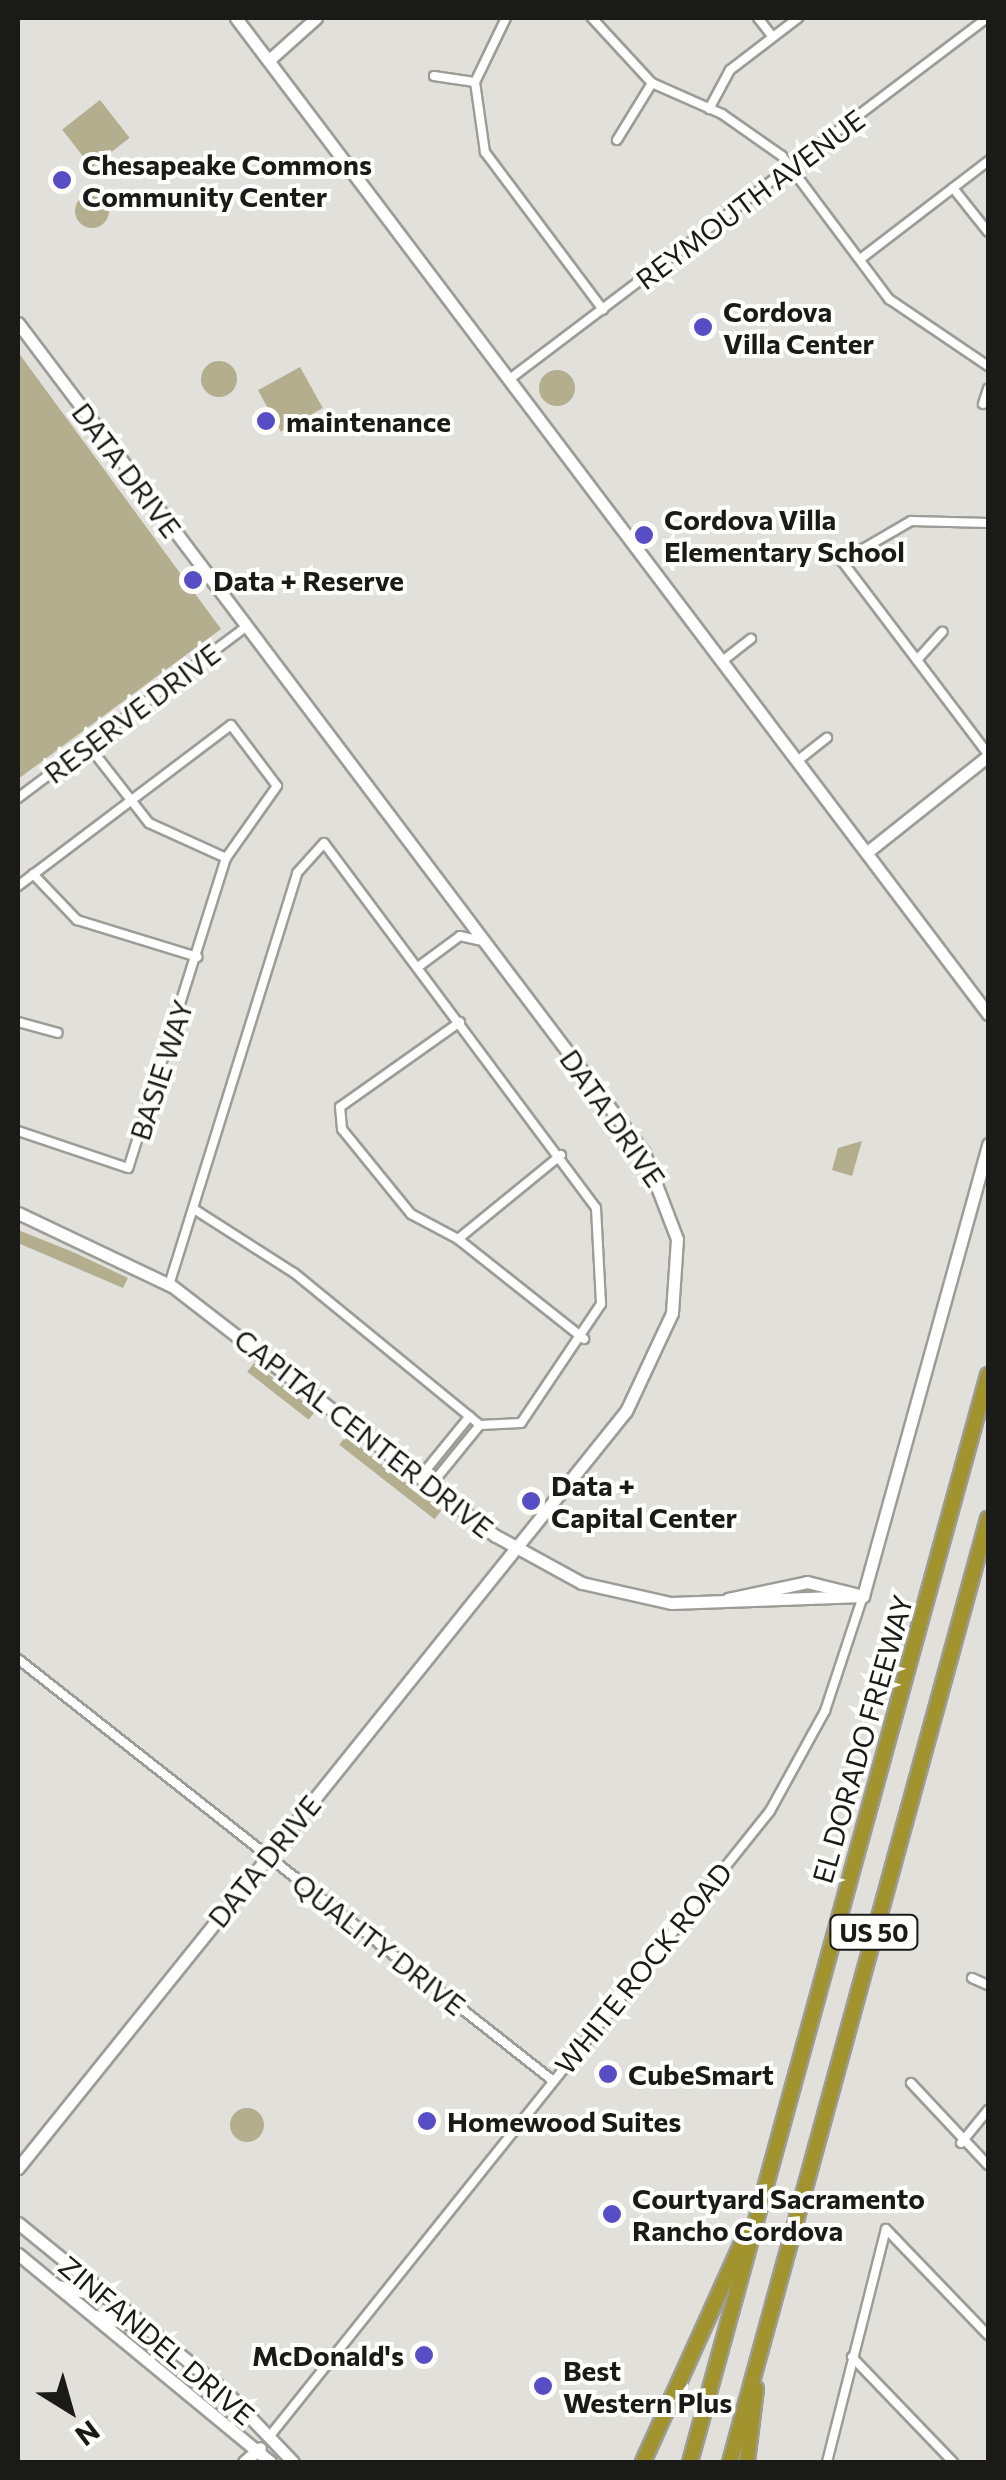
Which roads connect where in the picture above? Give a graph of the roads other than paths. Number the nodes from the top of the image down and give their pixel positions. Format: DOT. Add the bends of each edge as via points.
graph roads {
  1 [pos="236,18"];
  2 [pos="316,18"];
  3 [pos="506,18"];
  4 [pos="592,18"];
  5 [pos="758,18"];
  6 [pos="798,18"];
  7 [pos="987,18"];
  8 [pos="773,37"];
  9 [pos="270,60"];
  10 [pos="434,76"];
  11 [pos="475,82"];
  12 [pos="652,82"];
  13 [pos="709,109"];
  14 [pos="617,140"];
  15 [pos="988,161"];
  16 [pos="792,169"];
  17 [pos="953,188"];
  18 [pos="988,232"];
  19 [pos="863,258"];
  20 [pos="602,310"];
  21 [pos="18,323"];
  22 [pos="988,366"];
  23 [pos="512,378"];
  24 [pos="988,389"];
  25 [pos="984,404"];
  26 [pos="988,523"];
  27 [pos="246,628"];
  28 [pos="942,632"];
  29 [pos="751,639"];
  30 [pos="725,659"];
  31 [pos="917,660"];
  32 [pos="826,738"];
  33 [pos="88,745"];
  34 [pos="988,755"];
  35 [pos="801,758"];
  36 [pos="18,798"];
  37 [pos="128,799"];
  38 [pos="871,849"];
  39 [pos="226,858"];
  40 [pos="32,874"];
  41 [pos="18,886"];
  42 [pos="482,940"];
  43 [pos="197,956"];
  44 [pos="418,967"];
  45 [pos="988,1014"];
  46 [pos="18,1022"];
  47 [pos="460,1022"];
  48 [pos="58,1033"];
  49 [pos="18,1131"];
  50 [pos="988,1144"];
  51 [pos="561,1155"];
  52 [pos="194,1209"];
  53 [pos="18,1212"];
  54 [pos="458,1239"];
  55 [pos="169,1285"];
  56 [pos="584,1339"];
  57 [pos="988,1375"];
  58 [pos="470,1416"];
  59 [pos="480,1425"];
  60 [pos="426,1480"];
  61 [pos="988,1520"];
  62 [pos="510,1545"];
  63 [pos="862,1596"];
  64 [pos="18,1660"];
  65 [pos="268,1855"];
  66 [pos="972,1978"];
  67 [pos="988,1985"];
  68 [pos="552,2080"];
  69 [pos="911,2083"];
  70 [pos="988,2110"];
  71 [pos="961,2143"];
  72 [pos="988,2165"];
  73 [pos="18,2168"];
  74 [pos="755,2218"];
  75 [pos="18,2223"];
  76 [pos="18,2254"];
  77 [pos="58,2286"];
  78 [pos="110,2298"];
  79 [pos="96,2316"];
  80 [pos="988,2335"];
  81 [pos="761,2345"];
  82 [pos="852,2357"];
  83 [pos="198,2369"];
  84 [pos="269,2438"];
  85 [pos="256,2456"];
  86 [pos="244,2462"];
  87 [pos="270,2462"];
  88 [pos="293,2462"];
  89 [pos="643,2462"];
  90 [pos="690,2462"];
  91 [pos="730,2462"];
  92 [pos="747,2462"];
  93 [pos="828,2462"];
  94 [pos="953,2462"];
  1 -- 9 [label="street"];
  2 -- 9 [label="street"];
  3 -- 11 [label="street"];
  4 -- 12 [label="street"];
  5 -- 8 [label="street"];
  6 -- 8 [label="street"];
  7 -- 16 [label="street, REYMOUTH AVENUE"];
  8 -- 13 [label="street" via="723,78"];
  9 -- 23 [label="street"];
  10 -- 11 [label="street"];
  11 -- 20 [label="street" via="485,152"];
  12 -- 13 [label="street"];
  12 -- 14 [label="street"];
  13 -- 16 [label="street"];
  15 -- 17 [label="street"];
  16 -- 19 [label="street"];
  16 -- 20 [label="street, REYMOUTH AVENUE"];
  17 -- 18 [label="street"];
  17 -- 19 [label="street"];
  19 -- 22 [label="street" via="914,324"];
  20 -- 23 [label="street, REYMOUTH AVENUE"];
  21 -- 27 [label="street, DATA DRIVE"];
  23 -- 30 [label="street"];
  24 -- 25 [label="street"];
  26 -- 31 [label="street" via="912,521 842,560"];
  27 -- 33 [label="street, RESERVE DRIVE"];
  27 -- 42 [label="street, DATA DRIVE"];
  28 -- 31 [label="street"];
  29 -- 30 [label="street"];
  30 -- 35 [label="street"];
  31 -- 34 [label="street"];
  32 -- 35 [label="street"];
  33 -- 36 [label="street, RESERVE DRIVE"];
  33 -- 37 [label="street"];
  34 -- 38 [label="street"];
  35 -- 38 [label="street"];
  37 -- 39 [label="street" via="166,838"];
  37 -- 39 [label="street, BASIE WAY" via="231,725 277,786"];
  37 -- 40 [label="street"];
  38 -- 45 [label="street"];
  39 -- 43 [label="street, BASIE WAY"];
  40 -- 41 [label="street"];
  40 -- 43 [label="street" via="77,920"];
  42 -- 44 [label="street" via="460,936"];
  42 -- 62 [label="street, DATA DRIVE" via="644,1153 677,1239 672,1313 655,1362 626,1411"];
  43 -- 49 [label="street, BASIE WAY" via="128,1168"];
  44 -- 47 [label="street"];
  44 -- 52 [label="street" via="324,844 297,873"];
  46 -- 48 [label="street"];
  47 -- 51 [label="street"];
  47 -- 54 [label="street" via="340,1108 342,1129 410,1214"];
  50 -- 63 [label="street"];
  51 -- 54 [label="street"];
  51 -- 56 [label="street" via="596,1208 605,1255 601,1304"];
  52 -- 55 [label="street"];
  52 -- 58 [label="street" via="294,1273"];
  53 -- 55 [label="street, CAPITAL CENTER DRIVE"];
  54 -- 56 [label="street"];
  55 -- 60 [label="street, CAPITAL CENTER DRIVE"];
  56 -- 59 [label="street" via="522,1423"];
  57 -- 74 [label="highway, EL DORADO FREEWAY / US 50"];
  58 -- 59 [label="street"];
  58 -- 60 [label="street"];
  59 -- 60 [label="street"];
  60 -- 62 [label="street, CAPITAL CENTER DRIVE"];
  61 -- 81 [label="highway, US 50"];
  62 -- 63 [label="street, CAPITAL CENTER DRIVE" via="604,1590 672,1603"];
  62 -- 65 [label="street, DATA DRIVE"];
  63 -- 68 [label="street, WHITE ROCK ROAD" via="825,1711 778,1799"];
  64 -- 65 [label="street, QUALITY DRIVE"];
  65 -- 68 [label="street, QUALITY DRIVE"];
  65 -- 73 [label="street, DATA DRIVE"];
  66 -- 67 [label="street"];
  68 -- 84 [label="street, WHITE ROCK ROAD"];
  69 -- 71 [label="street"];
  70 -- 71 [label="street"];
  71 -- 72 [label="street"];
  74 -- 89 [label="highway" via="728,2257"];
  74 -- 90 [label="highway, EL DORADO FREEWAY / US 50"];
  75 -- 78 [label="street, ZINFANDEL DRIVE"];
  76 -- 77 [label="street, ZINFANDEL DRIVE"];
  77 -- 78 [label="street"];
  77 -- 79 [label="street, ZINFANDEL DRIVE"];
  78 -- 83 [label="street, ZINFANDEL DRIVE"];
  79 -- 83 [label="street" via="114,2313"];
  79 -- 85 [label="street, ZINFANDEL DRIVE"];
  80 -- 82 [label="street" via="886,2229"];
  81 -- 91 [label="highway, US 50"];
  81 -- 92 [label="highway"];
  82 -- 93 [label="street"];
  82 -- 94 [label="street"];
  83 -- 84 [label="street, ZINFANDEL DRIVE"];
  84 -- 85 [label="street, WHITE ROCK ROAD"];
  84 -- 88 [label="street, ZINFANDEL DRIVE"];
  85 -- 86 [label="street, WHITE ROCK ROAD"];
  85 -- 87 [label="street, ZINFANDEL DRIVE"];
}
